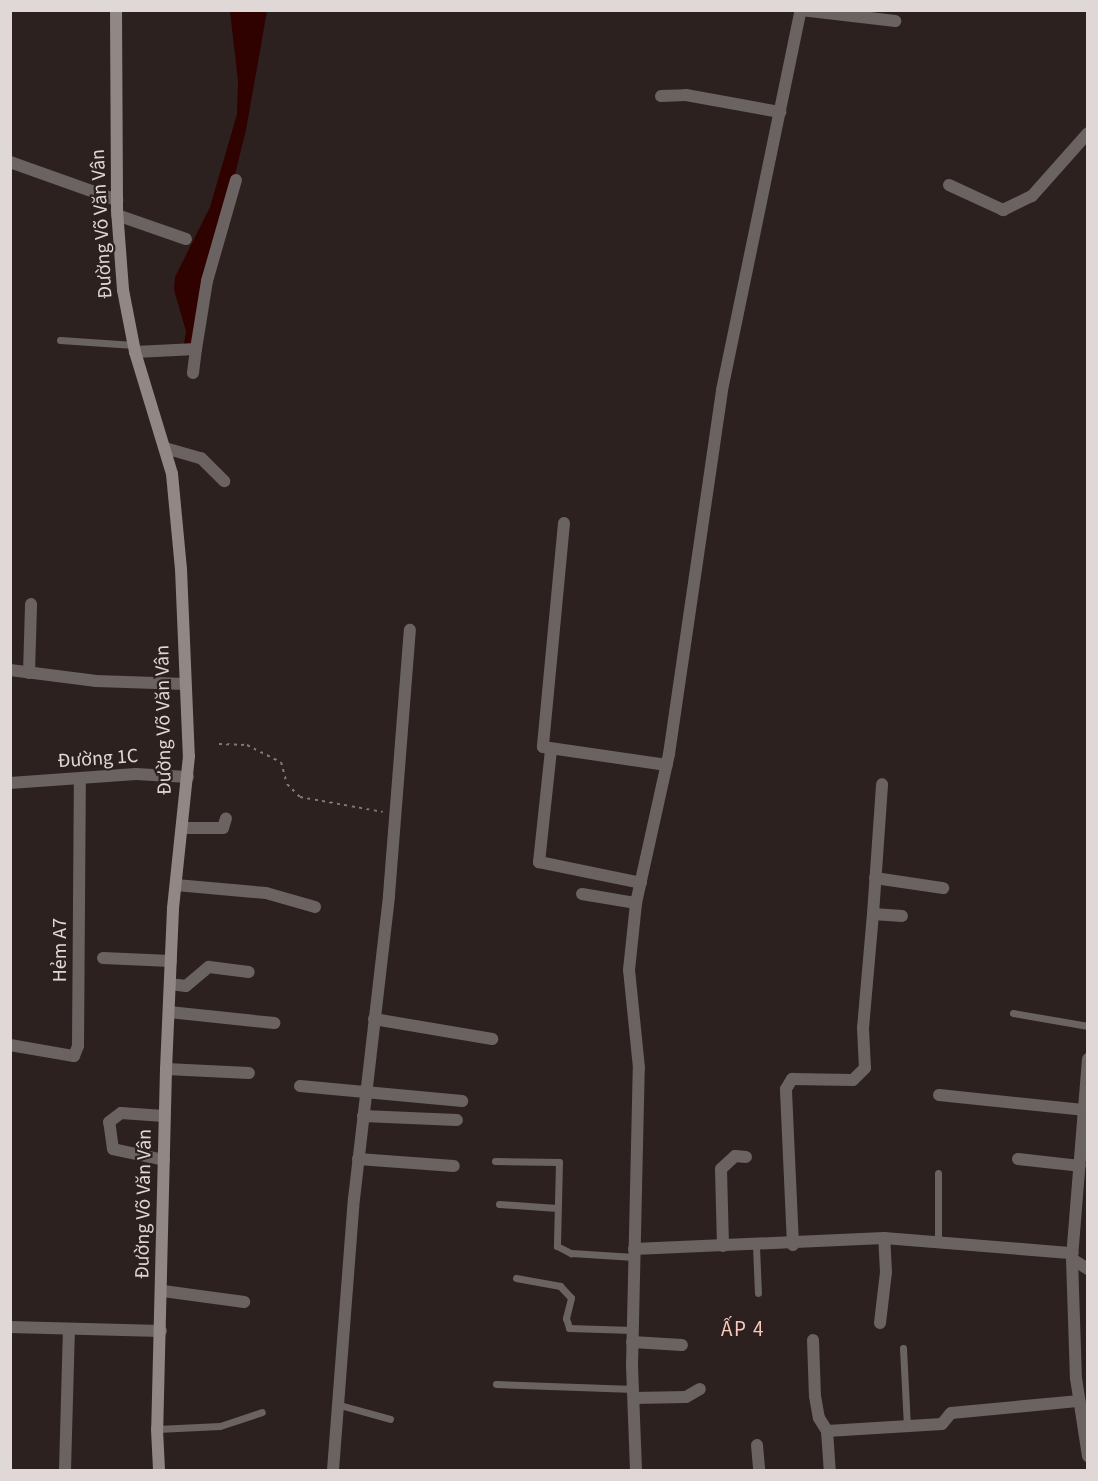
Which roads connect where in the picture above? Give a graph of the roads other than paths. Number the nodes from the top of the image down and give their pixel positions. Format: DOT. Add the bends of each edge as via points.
graph roads {
  1 [pos="116,10"];
  2 [pos="894,21"];
  3 [pos="661,96"];
  4 [pos="780,112"];
  5 [pos="1088,133"];
  6 [pos="10,162"];
  7 [pos="236,180"];
  8 [pos="948,185"];
  9 [pos="117,200"];
  10 [pos="117,215"];
  11 [pos="186,239"];
  12 [pos="60,340"];
  13 [pos="196,348"];
  14 [pos="135,349"];
  15 [pos="194,373"];
  16 [pos="165,448"];
  17 [pos="224,481"];
  18 [pos="564,523"];
  19 [pos="31,604"];
  20 [pos="410,630"];
  21 [pos="10,670"];
  22 [pos="29,673"];
  23 [pos="184,684"];
  24 [pos="550,750"];
  25 [pos="667,765"];
  26 [pos="188,777"];
  27 [pos="80,779"];
  28 [pos="10,783"];
  29 [pos="882,784"];
  30 [pos="226,818"];
  31 [pos="183,828"];
  32 [pos="875,878"];
  33 [pos="641,883"];
  34 [pos="176,885"];
  35 [pos="943,888"];
  36 [pos="582,894"];
  37 [pos="636,903"];
  38 [pos="315,907"];
  39 [pos="873,914"];
  40 [pos="902,916"];
  41 [pos="103,958"];
  42 [pos="171,961"];
  43 [pos="249,972"];
  44 [pos="170,984"];
  45 [pos="169,1012"];
  46 [pos="1012,1013"];
  47 [pos="374,1019"];
  48 [pos="274,1023"];
  49 [pos="1088,1026"];
  50 [pos="492,1039"];
  51 [pos="10,1045"];
  52 [pos="1088,1059"];
  53 [pos="166,1069"];
  54 [pos="249,1072"];
  55 [pos="300,1086"];
  56 [pos="366,1092"];
  57 [pos="939,1095"];
  58 [pos="462,1101"];
  59 [pos="1083,1110"];
  60 [pos="164,1116"];
  61 [pos="363,1116"];
  62 [pos="457,1120"];
  63 [pos="746,1157"];
  64 [pos="358,1159"];
  65 [pos="1018,1159"];
  66 [pos="164,1160"];
  67 [pos="495,1161"];
  68 [pos="454,1166"];
  69 [pos="1080,1166"];
  70 [pos="938,1173"];
  71 [pos="499,1204"];
  72 [pos="557,1208"];
  73 [pos="884,1238"];
  74 [pos="938,1240"];
  75 [pos="793,1245"];
  76 [pos="723,1246"];
  77 [pos="756,1246"];
  78 [pos="634,1253"];
  79 [pos="1072,1256"];
  80 [pos="1088,1269"];
  81 [pos="516,1278"];
  82 [pos="162,1291"];
  83 [pos="758,1293"];
  84 [pos="244,1302"];
  85 [pos="880,1323"];
  86 [pos="10,1327"];
  87 [pos="69,1329"];
  88 [pos="1081,1330"];
  89 [pos="161,1331"];
  90 [pos="633,1336"];
  91 [pos="813,1340"];
  92 [pos="682,1345"];
  93 [pos="903,1348"];
  94 [pos="496,1384"];
  95 [pos="700,1389"];
  96 [pos="634,1393"];
  97 [pos="1079,1401"];
  98 [pos="336,1404"];
  99 [pos="261,1412"];
  100 [pos="390,1419"];
  101 [pos="907,1426"];
  102 [pos="157,1429"];
  103 [pos="828,1431"];
  104 [pos="758,1445"];
  105 [pos="1087,1450"];
  106 [pos="65,1470"];
  107 [pos="159,1470"];
  108 [pos="333,1470"];
  109 [pos="636,1470"];
  110 [pos="759,1470"];
  111 [pos="830,1470"];
  1 -- 9 [label="street, Đường Võ Văn Vân"];
  2 -- 4 [label="street" via="801,10"];
  3 -- 4 [label="street" via="686,95"];
  4 -- 25 [label="street" via="722,390"];
  5 -- 8 [label="street" via="1032,196 1003,210"];
  6 -- 9 [label="street"];
  7 -- 13 [label="street" via="207,281"];
  9 -- 10 [label="street, Đường Võ Văn Vân"];
  10 -- 11 [label="street"];
  10 -- 14 [label="street, Đường Võ Văn Vân" via="123,290"];
  12 -- 14 [label="lane"];
  13 -- 14 [label="street"];
  13 -- 15 [label="street"];
  14 -- 16 [label="street, Đường Võ Văn Vân"];
  16 -- 17 [label="street" via="201,458"];
  16 -- 23 [label="street, Đường Võ Văn Vân" via="172,474 181,569"];
  18 -- 24 [label="street" via="543,744"];
  19 -- 22 [label="street"];
  20 -- 47 [label="street" via="389,895"];
  21 -- 22 [label="street"];
  22 -- 23 [label="street" via="96,681"];
  23 -- 26 [label="street, Đường Võ Văn Vân"];
  24 -- 25 [label="street"];
  24 -- 33 [label="street" via="539,862"];
  25 -- 33 [label="street"];
  26 -- 27 [label="street, Đường 1C" via="136,774"];
  26 -- 31 [label="street, Đường Võ Văn Vân"];
  27 -- 28 [label="street, Đường 1C"];
  27 -- 51 [label="street, Hẻm A7" via="78,1046 74,1056"];
  29 -- 32 [label="street"];
  30 -- 31 [label="street" via="223,828"];
  31 -- 34 [label="street, Đường Võ Văn Vân"];
  32 -- 35 [label="street"];
  32 -- 39 [label="street"];
  33 -- 37 [label="street"];
  34 -- 38 [label="street" via="266,893"];
  34 -- 42 [label="street, Đường Võ Văn Vân"];
  36 -- 37 [label="street"];
  37 -- 78 [label="street" via="629,970 639,1068"];
  39 -- 40 [label="street"];
  39 -- 75 [label="street" via="863,1028 865,1068 853,1080 792,1079 786,1089"];
  41 -- 42 [label="street"];
  42 -- 44 [label="street, Đường Võ Văn Vân"];
  43 -- 44 [label="street" via="209,967 186,986"];
  44 -- 45 [label="street, Đường Võ Văn Vân"];
  45 -- 48 [label="street"];
  45 -- 53 [label="street, Đường Võ Văn Vân"];
  46 -- 49 [label="lane"];
  47 -- 50 [label="street"];
  47 -- 56 [label="street"];
  52 -- 59 [label="street"];
  53 -- 54 [label="street"];
  53 -- 60 [label="street, Đường Võ Văn Vân"];
  55 -- 56 [label="street"];
  56 -- 58 [label="street"];
  56 -- 61 [label="street"];
  57 -- 59 [label="street"];
  59 -- 69 [label="street"];
  60 -- 66 [label="street, Đường Võ Văn Vân"];
  60 -- 66 [label="street" via="121,1113 109,1122 113,1149"];
  61 -- 62 [label="street"];
  61 -- 64 [label="street"];
  63 -- 76 [label="street" via="735,1156 721,1169"];
  64 -- 68 [label="street"];
  64 -- 98 [label="street"];
  65 -- 69 [label="street"];
  66 -- 82 [label="street, Đường Võ Văn Vân"];
  67 -- 72 [label="lane" via="558,1162"];
  69 -- 79 [label="street"];
  70 -- 74 [label="lane"];
  71 -- 72 [label="lane"];
  72 -- 78 [label="lane" via="556,1246 571,1253"];
  73 -- 74 [label="street"];
  73 -- 75 [label="street"];
  73 -- 85 [label="street" via="886,1272"];
  74 -- 79 [label="street"];
  75 -- 77 [label="street"];
  76 -- 77 [label="street"];
  76 -- 78 [label="street"];
  77 -- 83 [label="lane"];
  78 -- 90 [label="street"];
  79 -- 80 [label="street"];
  79 -- 88 [label="street"];
  81 -- 90 [label="lane" via="560,1286 571,1298 566,1318 569,1328"];
  82 -- 84 [label="street"];
  82 -- 89 [label="street, Đường Võ Văn Vân"];
  86 -- 87 [label="street"];
  87 -- 89 [label="street"];
  87 -- 106 [label="street"];
  88 -- 97 [label="street"];
  89 -- 102 [label="street, Đường Võ Văn Vân"];
  90 -- 92 [label="street"];
  90 -- 96 [label="street"];
  91 -- 103 [label="street" via="819,1418"];
  93 -- 101 [label="lane"];
  94 -- 96 [label="lane"];
  95 -- 96 [label="street" via="682,1397"];
  96 -- 109 [label="street"];
  97 -- 101 [label="street" via="951,1413 942,1424"];
  97 -- 105 [label="street"];
  98 -- 100 [label="lane"];
  98 -- 108 [label="street"];
  99 -- 102 [label="lane" via="220,1426"];
  101 -- 103 [label="street"];
  102 -- 107 [label="street, Đường Võ Văn Vân"];
  103 -- 111 [label="street"];
  104 -- 110 [label="street"];
}
